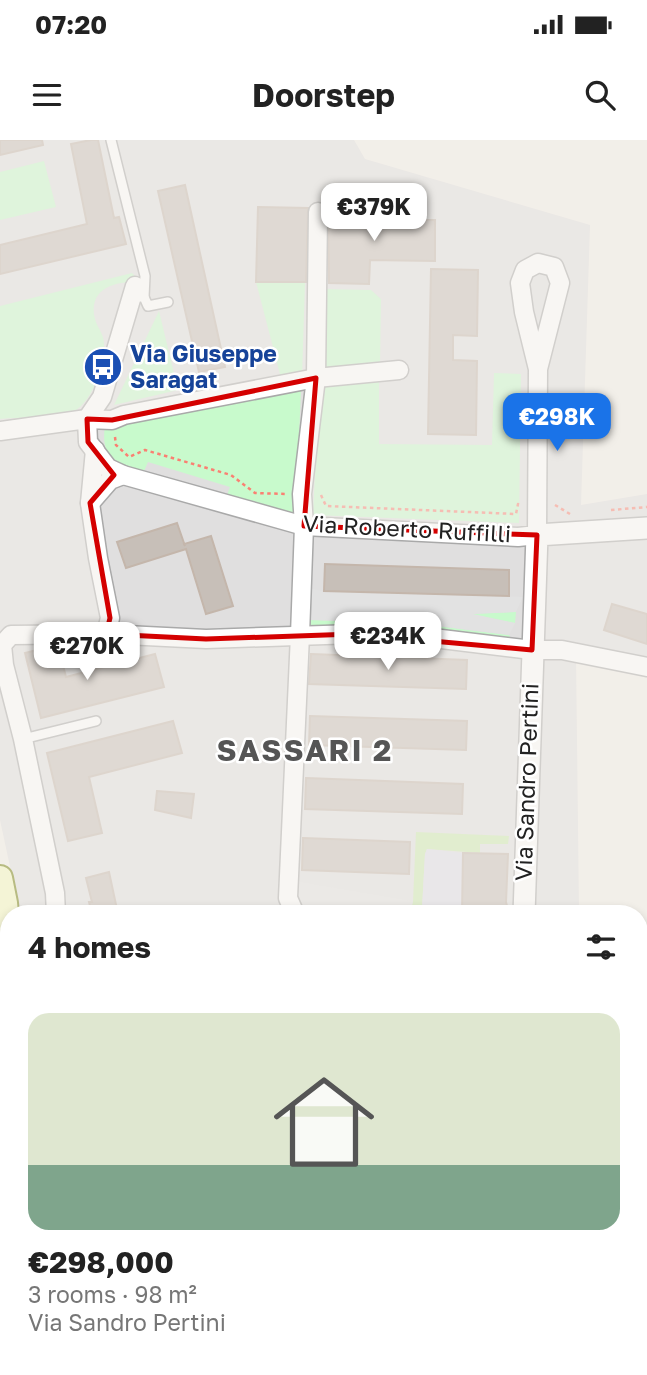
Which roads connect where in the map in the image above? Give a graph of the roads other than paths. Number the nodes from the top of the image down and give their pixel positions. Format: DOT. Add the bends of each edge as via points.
graph roads {
  1 [pos="111,140"];
  2 [pos="318,212"];
  3 [pos="137,294"];
  4 [pos="168,302"];
  5 [pos="538,369"];
  6 [pos="399,370"];
  7 [pos="316,378"];
  8 [pos="87,419"];
  9 [pos="0,431"];
  10 [pos="95,450"];
  11 [pos="122,475"];
  12 [pos="90,503"];
  13 [pos="304,526"];
  14 [pos="647,528"];
  15 [pos="537,535"];
  16 [pos="106,634"];
  17 [pos="300,635"];
  18 [pos="532,650"];
  19 [pos="647,667"];
  20 [pos="96,721"];
  21 [pos="23,739"];
  22 [pos="0,878"];
  23 [pos="5,905"];
  24 [pos="56,905"];
  25 [pos="291,905"];
  26 [pos="523,905"];
  1 -- 3 [label="lane" via="145,276"];
  2 -- 7 [label="street"];
  3 -- 4 [label="lane" via="148,306"];
  3 -- 8 [label="street" via="102,397"];
  5 -- 5 [label="street, Via Sandro Pertini" via="520,283 525,270 538,263 554,267 560,283"];
  5 -- 15 [label="street, Via Sandro Pertini"];
  6 -- 7 [label="street"];
  7 -- 8 [label="street" via="112,419"];
  7 -- 13 [label="street" via="302,494"];
  8 -- 9 [label="street"];
  8 -- 10 [label="street" via="88,442"];
  10 -- 11 [label="street, Via Roberto Ruffilli" via="108,468"];
  10 -- 12 [label="street"];
  11 -- 12 [label="street" via="110,480"];
  11 -- 13 [label="street, Via Roberto Ruffilli"];
  12 -- 16 [label="street" via="110,618"];
  13 -- 15 [label="street, Via Roberto Ruffilli"];
  13 -- 17 [label="street"];
  14 -- 15 [label="street, Via Roberto Ruffilli"];
  15 -- 18 [label="street, Via Sandro Pertini"];
  16 -- 17 [label="street, Via Sandro Pertini" via="206,639"];
  16 -- 21 [label="street" via="10,635 2,645"];
  17 -- 18 [label="street, Via Sandro Pertini" via="425,637"];
  17 -- 25 [label="street"];
  18 -- 19 [label="street" via="562,650"];
  18 -- 26 [label="street, Via Sandro Pertini"];
  20 -- 21 [label="lane"];
  21 -- 24 [label="street"];
  22 -- 23 [label="main road"];
}
